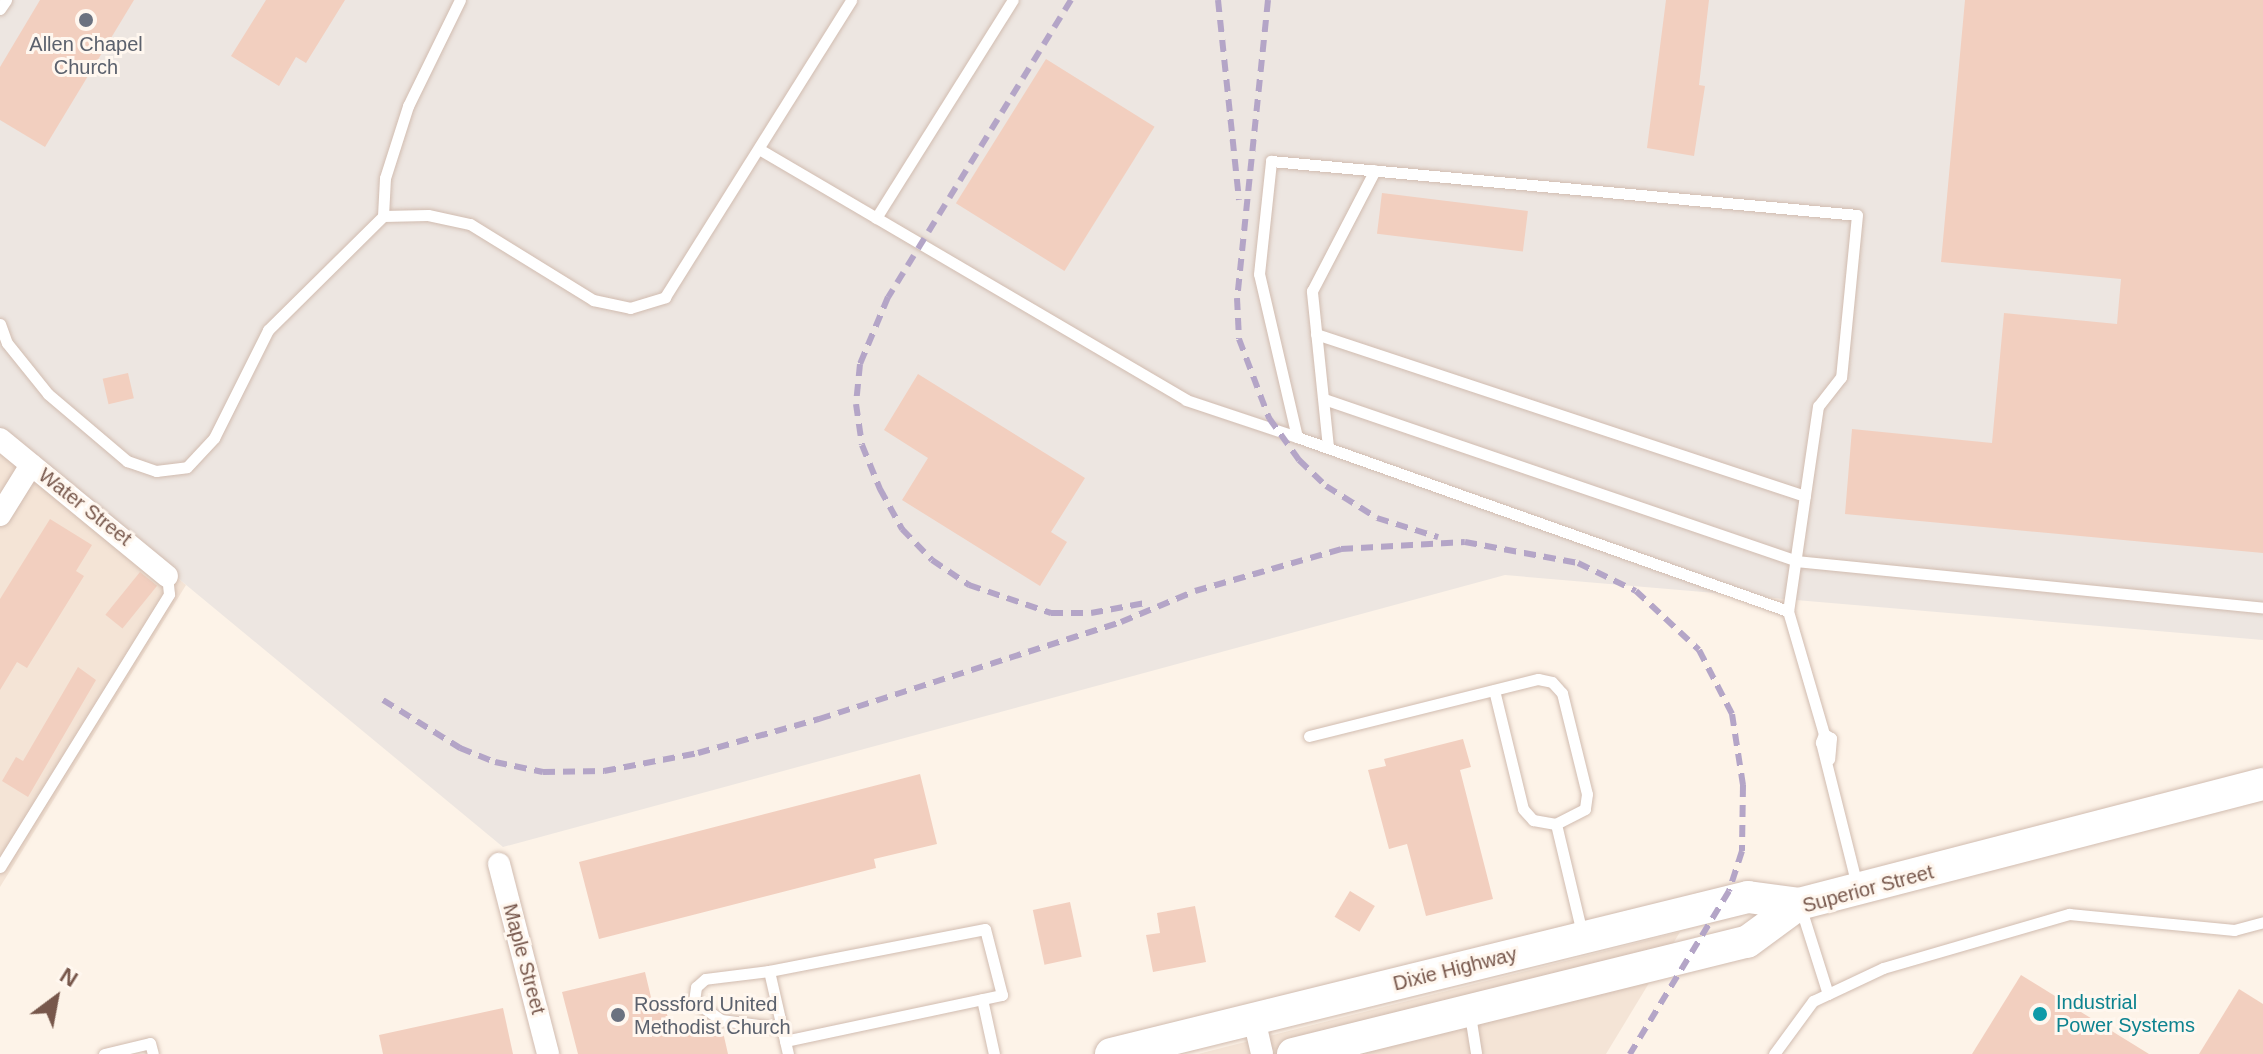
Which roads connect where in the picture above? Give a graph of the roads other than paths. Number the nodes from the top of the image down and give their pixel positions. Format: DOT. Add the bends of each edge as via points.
graph roads {
  1 [pos="6,0"];
  2 [pos="460,0"];
  3 [pos="851,0"];
  4 [pos="1013,0"];
  5 [pos="0,9"];
  6 [pos="759,149"];
  7 [pos="1375,170"];
  8 [pos="383,216"];
  9 [pos="876,218"];
  10 [pos="0,324"];
  11 [pos="1316,334"];
  12 [pos="1324,399"];
  13 [pos="1297,437"];
  14 [pos="0,439"];
  15 [pos="1328,447"];
  16 [pos="31,465"];
  17 [pos="1805,496"];
  18 [pos="0,515"];
  19 [pos="1796,561"];
  20 [pos="167,576"];
  21 [pos="2263,608"];
  22 [pos="1788,611"];
  23 [pos="1494,690"];
  24 [pos="1309,736"];
  25 [pos="2263,784"];
  26 [pos="1556,824"];
  27 [pos="499,864"];
  28 [pos="0,867"];
  29 [pos="1858,890"];
  30 [pos="1799,904"];
  31 [pos="2263,922"];
  32 [pos="1584,937"];
  33 [pos="769,971"];
  34 [pos="1593,980"];
  35 [pos="1828,994"];
  36 [pos="982,999"];
  37 [pos="1469,1010"];
  38 [pos="1254,1019"];
  39 [pos="782,1028"];
  40 [pos="785,1041"];
  41 [pos="151,1049"];
  42 [pos="104,1054"];
  43 [pos="548,1054"];
  44 [pos="788,1054"];
  45 [pos="994,1054"];
  46 [pos="1111,1054"];
  47 [pos="1262,1054"];
  48 [pos="1293,1054"];
  49 [pos="1476,1054"];
  50 [pos="1774,1054"];
  1 -- 5 [label="lane"];
  2 -- 8 [label="lane" via="408,106 385,178"];
  3 -- 6 [label="lane"];
  4 -- 9 [label="lane"];
  6 -- 8 [label="lane" via="665,297 630,308 593,300 470,224 428,215"];
  6 -- 9 [label="lane"];
  7 -- 11 [label="lane" via="1312,291"];
  7 -- 13 [label="lane" via="1271,161 1259,274"];
  7 -- 17 [label="lane" via="1857,215 1841,377 1818,406"];
  8 -- 10 [label="lane" via="268,330 214,438 187,467 156,471 127,461 48,394 7,343"];
  9 -- 13 [label="lane" via="1186,400"];
  11 -- 12 [label="lane"];
  11 -- 17 [label="lane"];
  12 -- 15 [label="lane"];
  12 -- 19 [label="lane"];
  13 -- 15 [label="lane"];
  14 -- 16 [label="street, Water Street"];
  15 -- 22 [label="lane"];
  16 -- 18 [label="street"];
  16 -- 20 [label="street, Water Street"];
  17 -- 19 [label="lane"];
  19 -- 21 [label="lane"];
  19 -- 22 [label="lane"];
  20 -- 28 [label="lane" via="169,594"];
  22 -- 29 [label="lane" via="1824,734 1831,738 1829,759"];
  23 -- 24 [label="lane"];
  23 -- 26 [label="lane" via="1523,809 1533,820"];
  23 -- 26 [label="lane" via="1538,679 1552,682 1562,693 1587,794 1585,809"];
  25 -- 29 [label="main road, Superior Street"];
  26 -- 32 [label="lane"];
  27 -- 43 [label="street, Maple Street"];
  29 -- 30 [label="main road, Superior Street"];
  30 -- 32 [label="main road, Dixie Highway" via="1748,897"];
  30 -- 34 [label="main road, Superior Street" via="1747,942"];
  30 -- 35 [label="lane"];
  31 -- 35 [label="lane" via="2234,930 2069,914 1883,968"];
  32 -- 34 [label="main road"];
  32 -- 38 [label="main road, Dixie Highway"];
  33 -- 36 [label="lane" via="985,929 1002,995"];
  33 -- 39 [label="lane"];
  33 -- 39 [label="lane" via="705,979 696,987 694,1001 721,1020"];
  34 -- 37 [label="main road, Superior Street"];
  35 -- 50 [label="lane" via="1813,1001"];
  36 -- 40 [label="lane"];
  36 -- 45 [label="lane"];
  37 -- 48 [label="main road, Superior Street"];
  37 -- 49 [label="lane"];
  38 -- 46 [label="main road, Dixie Highway"];
  38 -- 47 [label="street"];
  39 -- 40 [label="lane"];
  40 -- 44 [label="lane"];
  41 -- 42 [label="lane"];
}
